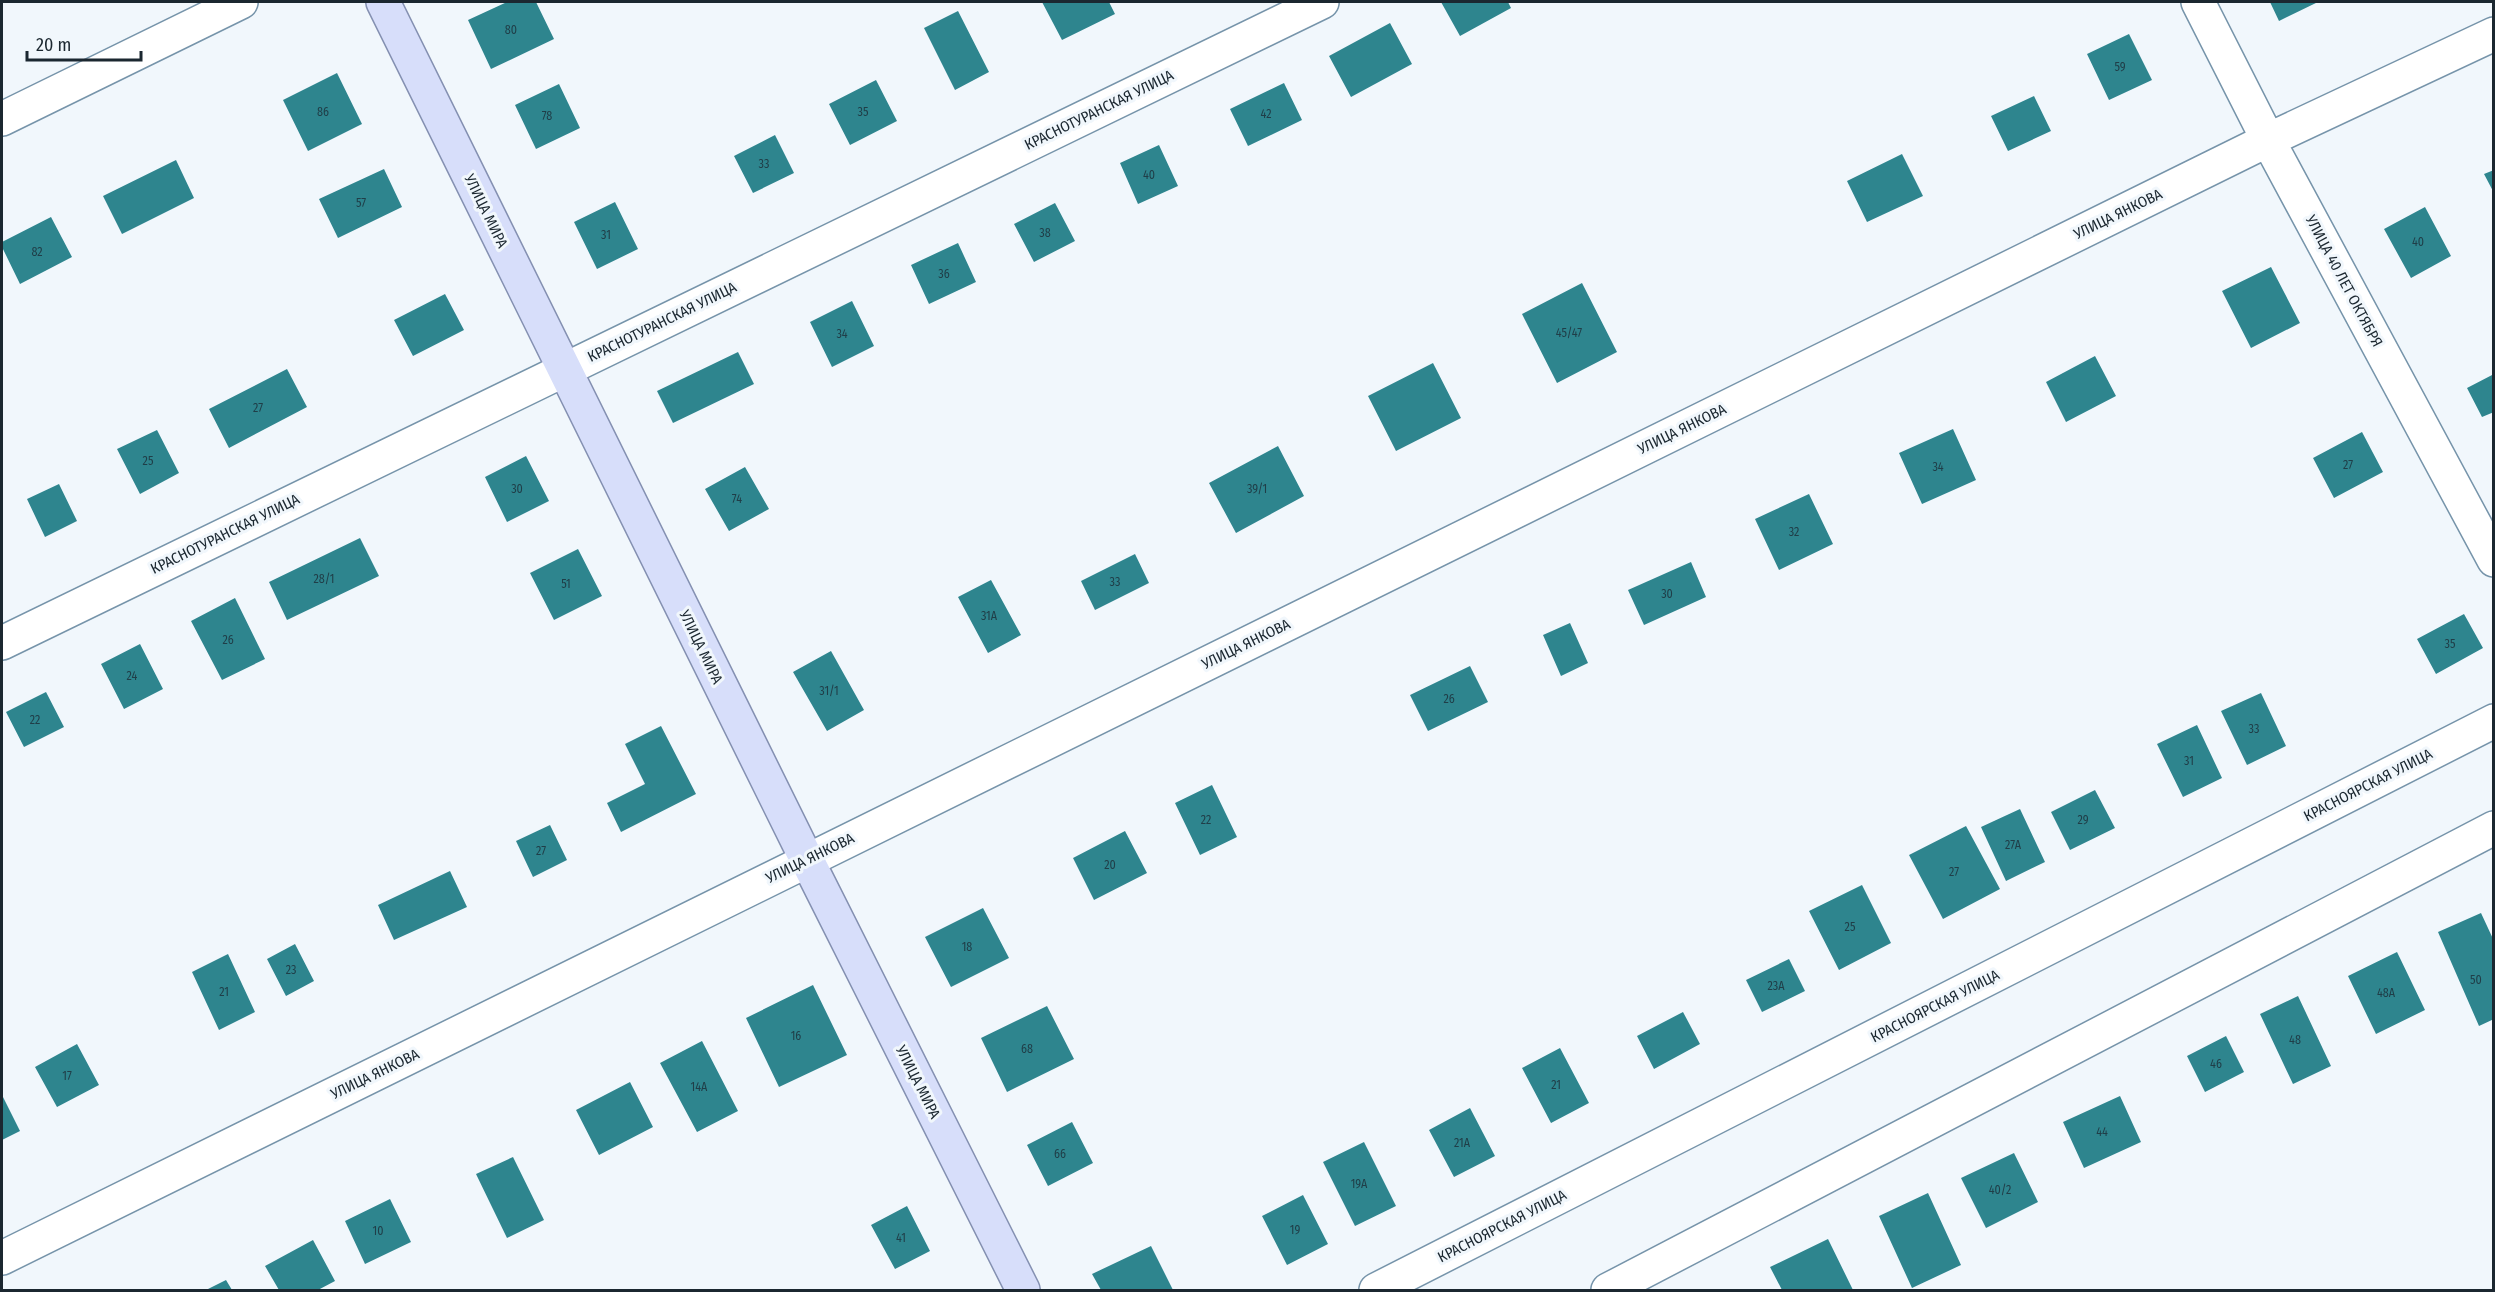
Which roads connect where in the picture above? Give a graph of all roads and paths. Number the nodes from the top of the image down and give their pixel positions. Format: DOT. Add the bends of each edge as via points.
graph roads {
  1 [pos="241,2"];
  2 [pos="383,2"];
  3 [pos="1322,2"];
  4 [pos="2198,2"];
  5 [pos="2493,34"];
  6 [pos="2,119"];
  7 [pos="2268,140"];
  8 [pos="564,369"];
  9 [pos="2493,560"];
  10 [pos="2,643"];
  11 [pos="2493,721"];
  12 [pos="2493,828"];
  13 [pos="807,860"];
  14 [pos="2,1258"];
  15 [pos="1023,1290"];
  16 [pos="1376,1290"];
  17 [pos="1608,1290"];
  1 -- 6 [label="street"];
  2 -- 8 [label="main road, УЛИЦА МИРА"];
  3 -- 8 [label="street, КРАСНОТУРАНСКАЯ УЛИЦА"];
  4 -- 7 [label="street, УЛИЦА 40 ЛЕТ ОКТЯБРЯ"];
  5 -- 7 [label="street, УЛИЦА ЯНКОВА"];
  7 -- 9 [label="street, УЛИЦА 40 ЛЕТ ОКТЯБРЯ"];
  7 -- 13 [label="street, УЛИЦА ЯНКОВА"];
  8 -- 10 [label="street, КРАСНОТУРАНСКАЯ УЛИЦА"];
  8 -- 13 [label="main road, УЛИЦА МИРА"];
  11 -- 16 [label="street, КРАСНОЯРСКАЯ УЛИЦА"];
  12 -- 17 [label="street"];
  13 -- 14 [label="street, УЛИЦА ЯНКОВА"];
  13 -- 15 [label="main road, УЛИЦА МИРА"];
}
